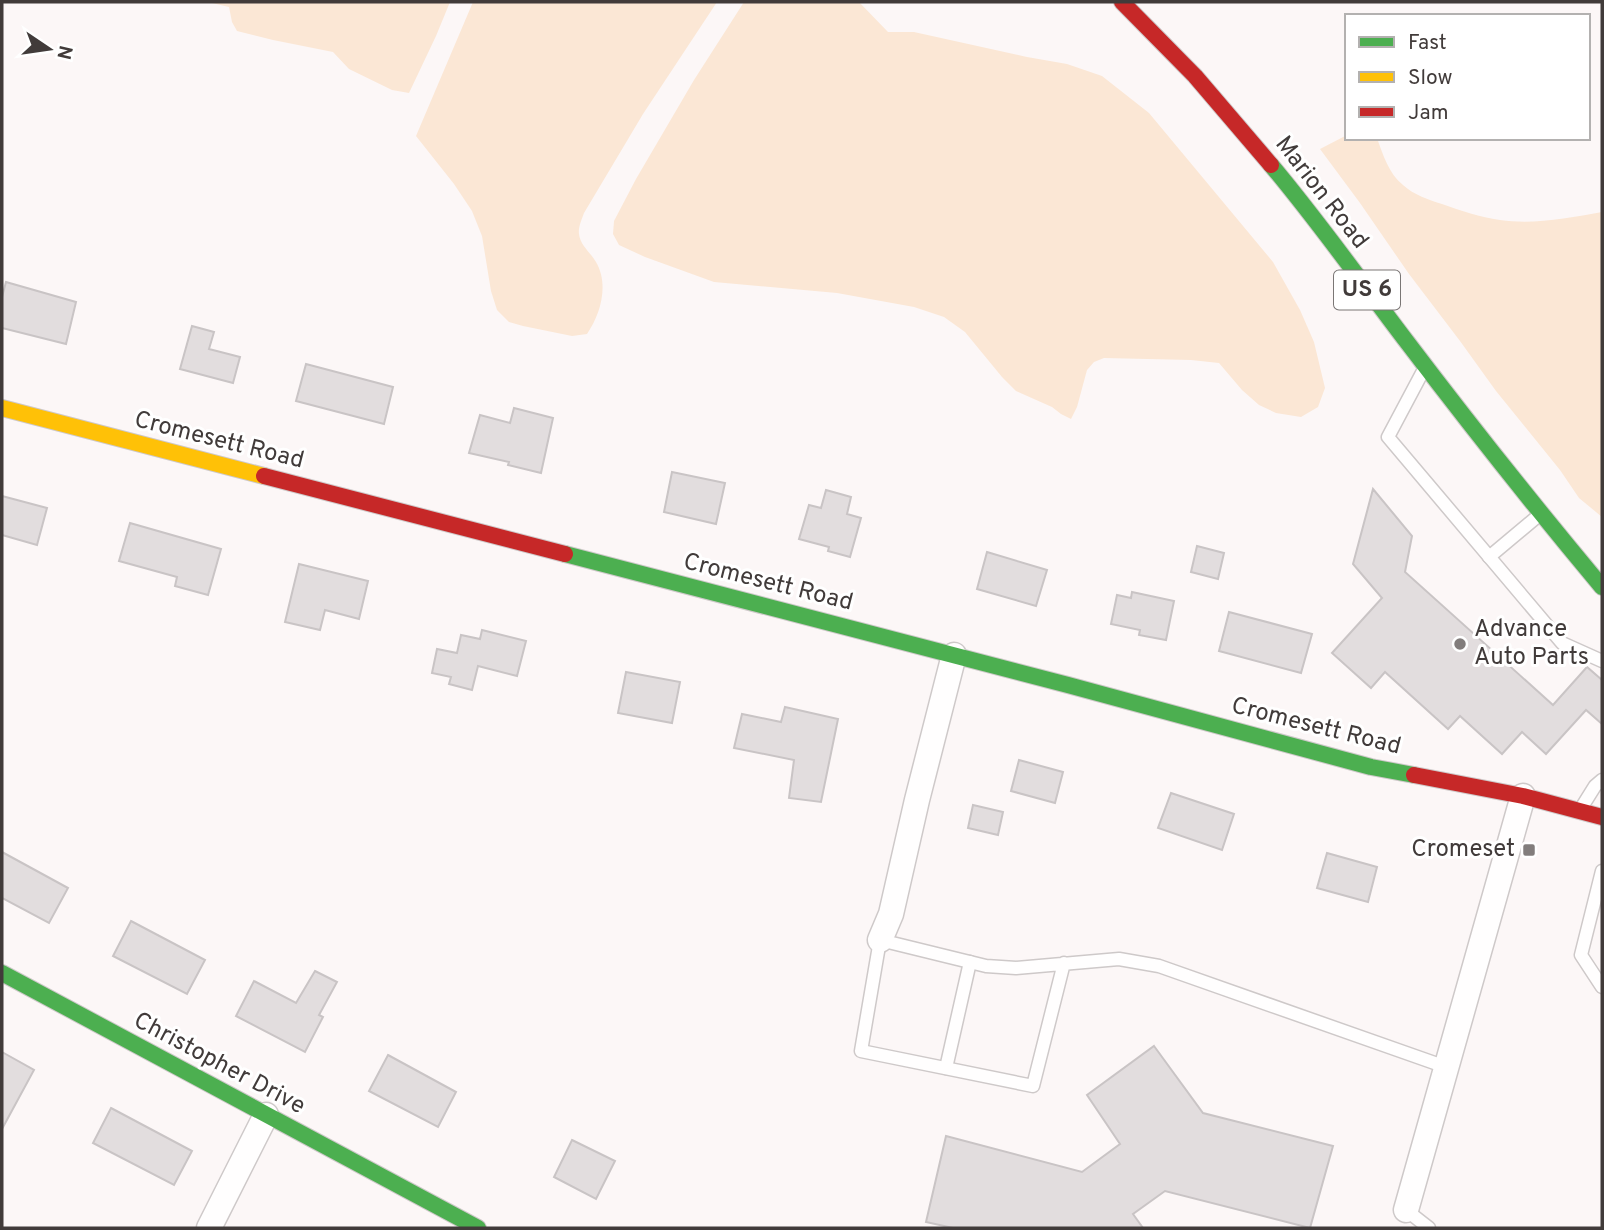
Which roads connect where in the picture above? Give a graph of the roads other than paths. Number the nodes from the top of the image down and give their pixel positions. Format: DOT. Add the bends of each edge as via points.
graph roads {
  1 [pos="1122,2"];
  2 [pos="1426,366"];
  3 [pos="2,408"];
  4 [pos="1541,514"];
  5 [pos="1489,557"];
  6 [pos="1602,587"];
  7 [pos="954,655"];
  8 [pos="1602,661"];
  9 [pos="1602,779"];
  10 [pos="1523,796"];
  11 [pos="1579,811"];
  12 [pos="1602,817"];
  13 [pos="1602,871"];
  14 [pos="1597,912"];
  15 [pos="880,940"];
  16 [pos="971,962"];
  17 [pos="1064,963"];
  18 [pos="2,973"];
  19 [pos="1602,987"];
  20 [pos="1446,1067"];
  21 [pos="946,1068"];
  22 [pos="266,1115"];
  23 [pos="1406,1210"];
  24 [pos="209,1228"];
  25 [pos="478,1228"];
  26 [pos="1429,1228"];
  1 -- 2 [label="street, Marion Road / US 6" via="1195,76 1297,196"];
  2 -- 4 [label="street, Marion Road / US 6"];
  2 -- 5 [label="lane" via="1388,437"];
  3 -- 7 [label="street, Cromesett Road"];
  4 -- 5 [label="lane"];
  4 -- 6 [label="street, Marion Road / US 6"];
  5 -- 8 [label="lane" via="1562,643"];
  7 -- 10 [label="street, Cromesett Road" via="1371,767"];
  7 -- 15 [label="street" via="891,914"];
  9 -- 11 [label="lane"];
  10 -- 11 [label="street, Cromesett Road"];
  10 -- 20 [label="street"];
  11 -- 12 [label="street, Cromesett Road"];
  13 -- 14 [label="lane"];
  14 -- 19 [label="lane" via="1581,956"];
  15 -- 16 [label="lane"];
  15 -- 21 [label="lane" via="861,1051"];
  16 -- 17 [label="lane" via="1016,968"];
  16 -- 21 [label="lane"];
  17 -- 20 [label="lane" via="1119,959 1159,966"];
  17 -- 21 [label="lane" via="1033,1086"];
  18 -- 22 [label="street, Christopher Drive"];
  20 -- 23 [label="street"];
  22 -- 24 [label="street"];
  22 -- 25 [label="street, Christopher Drive"];
  23 -- 26 [label="lane"];
}
